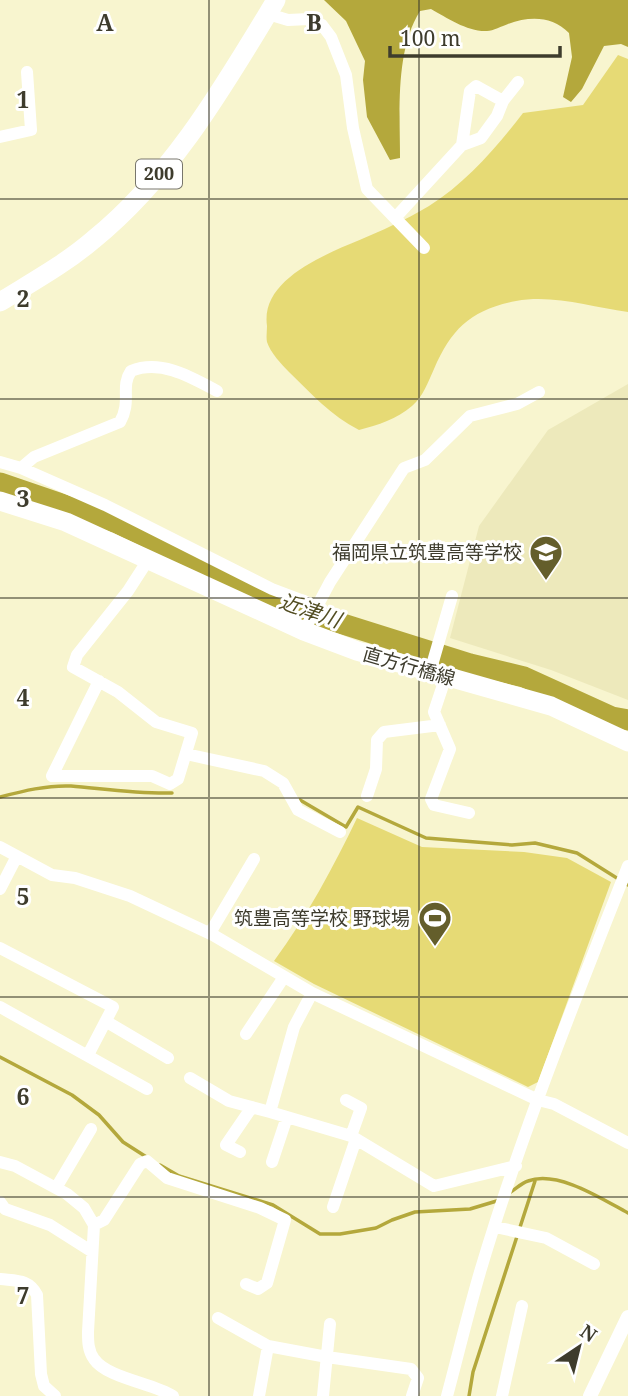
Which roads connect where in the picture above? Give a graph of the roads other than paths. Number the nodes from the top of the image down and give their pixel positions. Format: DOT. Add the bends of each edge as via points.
graph roads {
  1 [pos="272,6"];
  2 [pos="27,72"];
  3 [pos="519,82"];
  4 [pos="503,101"];
  5 [pos="0,137"];
  6 [pos="462,145"];
  7 [pos="396,218"];
  8 [pos="424,248"];
  9 [pos="0,302"];
  10 [pos="217,391"];
  11 [pos="539,393"];
  12 [pos="0,463"];
  13 [pos="21,468"];
  14 [pos="0,501"];
  15 [pos="148,560"];
  16 [pos="452,596"];
  17 [pos="317,606"];
  18 [pos="304,630"];
  19 [pos="436,673"];
  20 [pos="99,681"];
  21 [pos="440,725"];
  22 [pos="628,742"];
  23 [pos="186,754"];
  24 [pos="367,796"];
  25 [pos="469,813"];
  26 [pos="340,832"];
  27 [pos="0,847"];
  28 [pos="17,856"];
  29 [pos="254,859"];
  30 [pos="628,866"];
  31 [pos="0,889"];
  32 [pos="210,933"];
  33 [pos="0,948"];
  34 [pos="284,976"];
  35 [pos="312,993"];
  36 [pos="0,1007"];
  37 [pos="107,1022"];
  38 [pos="246,1034"];
  39 [pos="88,1055"];
  40 [pos="168,1058"];
  41 [pos="190,1078"];
  42 [pos="147,1089"];
  43 [pos="346,1100"];
  44 [pos="538,1100"];
  45 [pos="251,1107"];
  46 [pos="270,1112"];
  47 [pos="287,1117"];
  48 [pos="91,1129"];
  49 [pos="353,1138"];
  50 [pos="628,1143"];
  51 [pos="240,1152"];
  52 [pos="0,1162"];
  53 [pos="272,1162"];
  54 [pos="516,1166"];
  55 [pos="56,1188"];
  56 [pos="0,1202"];
  57 [pos="332,1207"];
  58 [pos="94,1225"];
  59 [pos="495,1227"];
  60 [pos="92,1251"];
  61 [pos="594,1264"];
  62 [pos="0,1279"];
  63 [pos="246,1284"];
  64 [pos="522,1306"];
  65 [pos="628,1317"];
  66 [pos="218,1318"];
  67 [pos="330,1324"];
  68 [pos="268,1346"];
  69 [pos="327,1357"];
  70 [pos="55,1396"];
  71 [pos="173,1396"];
  72 [pos="259,1396"];
  73 [pos="323,1396"];
  74 [pos="412,1396"];
  75 [pos="447,1396"];
  76 [pos="502,1396"];
  77 [pos="590,1396"];
  1 -- 7 [label="street" via="288,20 322,24 331,37 346,75 367,189"];
  1 -- 9 [label="main road, 200" via="210,106 157,177 93,240"];
  2 -- 5 [label="street" via="31,130"];
  3 -- 4 [label="street"];
  4 -- 6 [label="street" via="481,138"];
  4 -- 6 [label="street" via="476,86 470,91"];
  6 -- 7 [label="street"];
  7 -- 8 [label="street"];
  10 -- 13 [label="street" via="171,370 152,366 131,370 126,378 127,410 120,422 34,457"];
  11 -- 17 [label="street" via="470,416 425,460 404,468"];
  12 -- 13 [label="street"];
  13 -- 17 [label="street" via="272,589"];
  14 -- 15 [label="main road, 直方行橋線" via="66,522"];
  15 -- 18 [label="main road, 直方行橋線"];
  15 -- 20 [label="street" via="77,655 73,667"];
  16 -- 19 [label="street"];
  17 -- 18 [label="street"];
  18 -- 19 [label="main road, 直方行橋線" via="357,651"];
  19 -- 21 [label="street" via="435,712"];
  19 -- 22 [label="main road, 直方行橋線" via="551,706"];
  20 -- 23 [label="street" via="156,722 192,733"];
  20 -- 23 [label="street" via="52,776 152,776 170,784 178,779"];
  21 -- 24 [label="street" via="384,732 377,740 376,769"];
  21 -- 25 [label="street" via="450,748 430,799 434,805"];
  23 -- 26 [label="street" via="264,771 283,783 298,810"];
  27 -- 28 [label="street"];
  28 -- 31 [label="street"];
  28 -- 32 [label="street" via="52,875 130,896"];
  29 -- 32 [label="street"];
  30 -- 44 [label="street"];
  32 -- 34 [label="street"];
  33 -- 37 [label="street" via="113,1007"];
  34 -- 35 [label="street"];
  34 -- 38 [label="street"];
  35 -- 44 [label="street"];
  35 -- 46 [label="street" via="294,1027"];
  36 -- 39 [label="street"];
  37 -- 39 [label="street"];
  37 -- 40 [label="street"];
  39 -- 42 [label="street"];
  41 -- 45 [label="street" via="229,1101"];
  43 -- 49 [label="street" via="361,1108"];
  44 -- 50 [label="street"];
  44 -- 54 [label="street"];
  45 -- 46 [label="street"];
  45 -- 51 [label="street" via="226,1145"];
  46 -- 47 [label="street"];
  47 -- 49 [label="street"];
  47 -- 53 [label="street"];
  48 -- 55 [label="street"];
  49 -- 54 [label="street" via="434,1186"];
  49 -- 57 [label="street"];
  52 -- 55 [label="street"];
  54 -- 59 [label="street"];
  55 -- 58 [label="street" via="84,1208"];
  56 -- 60 [label="street" via="5,1209 50,1225"];
  58 -- 60 [label="street"];
  58 -- 63 [label="street" via="104,1220 140,1164 148,1161 167,1178 285,1220 267,1283 258,1289"];
  59 -- 61 [label="street" via="546,1238"];
  59 -- 75 [label="street"];
  60 -- 71 [label="street" via="88,1332 94,1359 104,1368"];
  62 -- 70 [label="street" via="25,1282 37,1295 41,1374 44,1386"];
  64 -- 76 [label="street"];
  65 -- 77 [label="street"];
  66 -- 68 [label="street"];
  67 -- 69 [label="street"];
  68 -- 69 [label="street"];
  68 -- 72 [label="street"];
  69 -- 73 [label="street"];
  69 -- 74 [label="street" via="411,1369 418,1378"];
}
